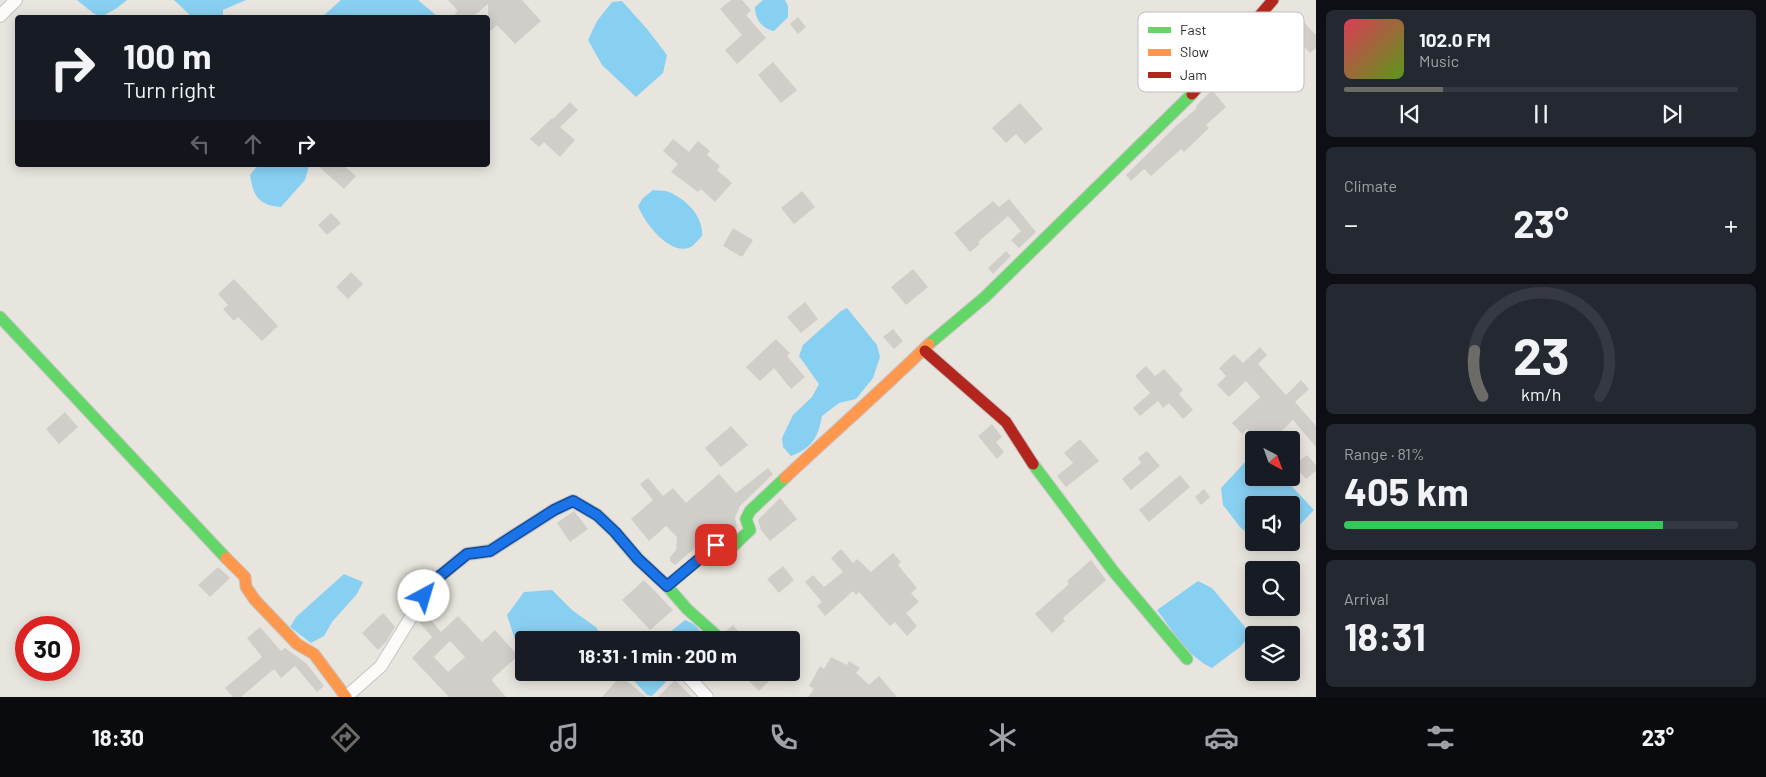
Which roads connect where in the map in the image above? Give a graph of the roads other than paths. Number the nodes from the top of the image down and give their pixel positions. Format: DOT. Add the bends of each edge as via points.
graph roads {
  1 [pos="16,0"];
  2 [pos="1273,0"];
  3 [pos="1262,12"];
  4 [pos="0,16"];
  5 [pos="1194,92"];
  6 [pos="0,317"];
  7 [pos="925,351"];
  8 [pos="667,586"];
  9 [pos="712,631"];
  10 [pos="1187,659"];
  11 [pos="692,681"];
  12 [pos="346,697"];
  13 [pos="707,697"];
  1 -- 4 [label="street"];
  2 -- 3 [label="street"];
  5 -- 7 [label="street" via="991,292"];
  6 -- 12 [label="street" via="245,577 246,587 255,600 298,644 314,654"];
  7 -- 8 [label="street" via="750,511 746,519 750,530 726,553 716,545"];
  7 -- 10 [label="street" via="1006,422 1084,533"];
  8 -- 9 [label="street"];
  8 -- 12 [label="street" via="597,515 573,501 490,551 467,554 440,576 381,666"];
  11 -- 13 [label="street"];
}
